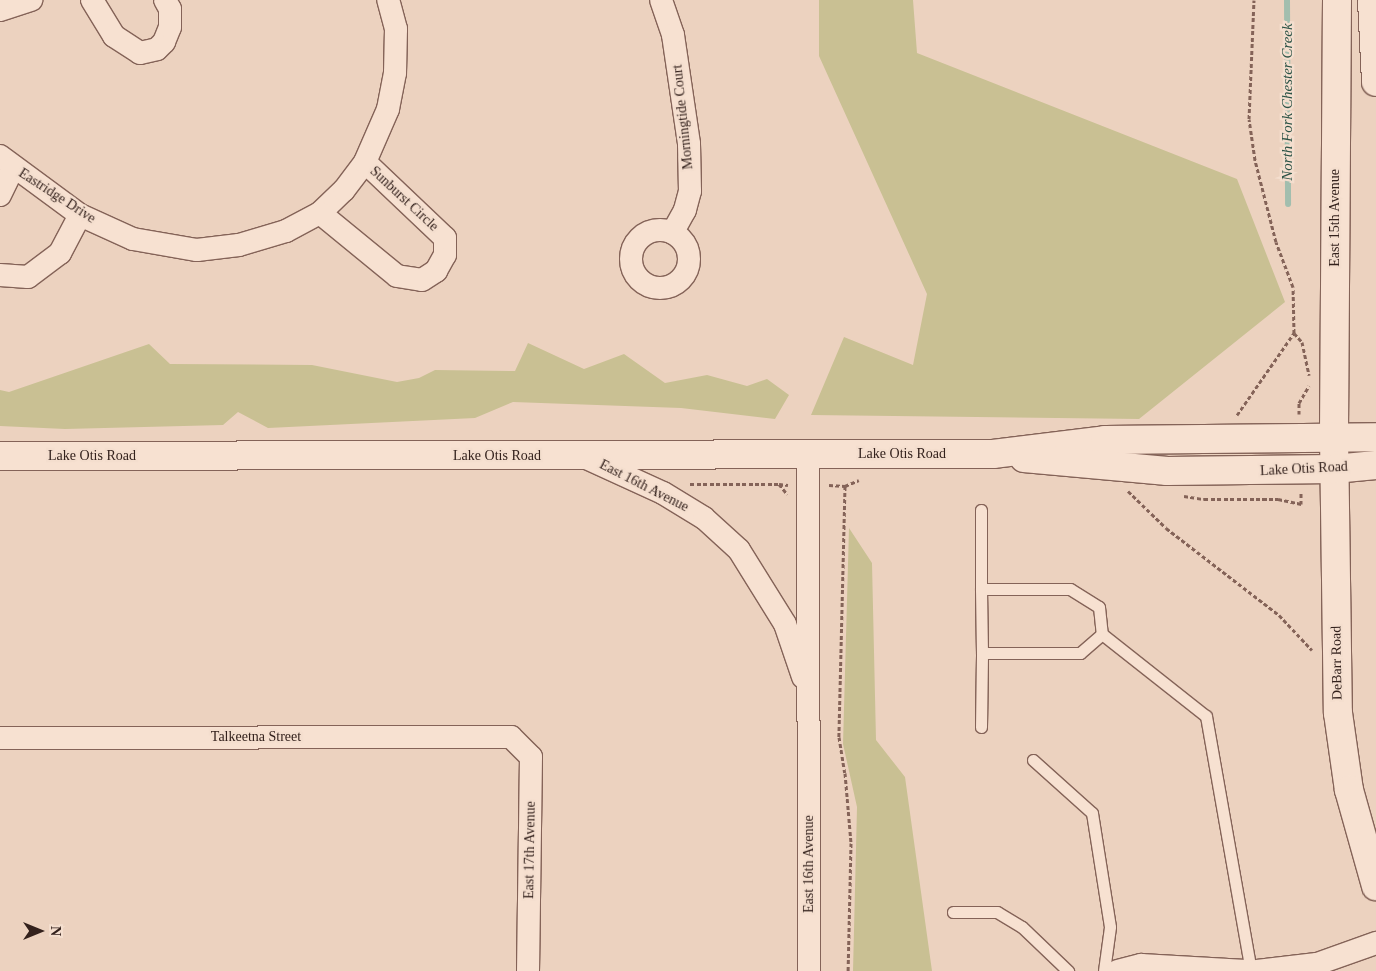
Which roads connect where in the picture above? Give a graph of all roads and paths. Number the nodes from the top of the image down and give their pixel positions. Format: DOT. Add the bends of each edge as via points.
graph roads {
  1 [pos="31,0"];
  2 [pos="92,0"];
  3 [pos="164,0"];
  4 [pos="388,0"];
  5 [pos="661,0"];
  6 [pos="1254,0"];
  7 [pos="1337,0"];
  8 [pos="1372,0"];
  9 [pos="0,10"];
  10 [pos="1376,82"];
  11 [pos="6,162"];
  12 [pos="365,162"];
  13 [pos="0,195"];
  14 [pos="320,213"];
  15 [pos="80,215"];
  16 [pos="672,233"];
  17 [pos="0,276"];
  18 [pos="1294,333"];
  19 [pos="1299,403"];
  20 [pos="1237,415"];
  21 [pos="1334,436"];
  22 [pos="1376,437"];
  23 [pos="993,454"];
  24 [pos="808,455"];
  25 [pos="0,456"];
  26 [pos="582,456"];
  27 [pos="1376,465"];
  28 [pos="1334,469"];
  29 [pos="864,480"];
  30 [pos="778,484"];
  31 [pos="845,486"];
  32 [pos="1133,488"];
  33 [pos="800,492"];
  34 [pos="663,493"];
  35 [pos="1176,495"];
  36 [pos="1301,504"];
  37 [pos="981,510"];
  38 [pos="981,589"];
  39 [pos="1102,634"];
  40 [pos="982,653"];
  41 [pos="1317,656"];
  42 [pos="810,697"];
  43 [pos="981,728"];
  44 [pos="511,737"];
  45 [pos="0,738"];
  46 [pos="1034,760"];
  47 [pos="1376,886"];
  48 [pos="953,912"];
  49 [pos="1376,943"];
  50 [pos="528,971"];
  51 [pos="809,971"];
  52 [pos="848,971"];
  53 [pos="1068,971"];
  54 [pos="1104,971"];
  55 [pos="1118,971"];
  56 [pos="1246,971"];
  57 [pos="1251,971"];
  58 [pos="1257,971"];
  1 -- 9 [label="street"];
  2 -- 3 [label="street" via="114,36 140,53 157,49 164,42 170,26 170,9"];
  4 -- 12 [label="street, Eastridge Drive" via="396,29 395,73 388,109"];
  5 -- 16 [label="street, Morningtide Court" via="673,35 689,144 690,190 685,210"];
  6 -- 18 [label="path" via="1249,119 1255,160 1276,242 1293,287"];
  7 -- 21 [label="main road, East 15th Avenue"];
  8 -- 10 [label="main road"];
  11 -- 13 [label="street"];
  11 -- 15 [label="street, Eastridge Drive"];
  12 -- 14 [label="street, Eastridge Drive" via="344,190"];
  12 -- 14 [label="street, Sunburst Circle" via="445,238 445,256 436,271 422,280 397,276"];
  14 -- 15 [label="street, Eastridge Drive" via="286,231 239,245 197,250 133,239"];
  15 -- 17 [label="street" via="60,253 28,277"];
  18 -- 19 [label="path" via="1302,342 1308,362 1309,388"];
  18 -- 20 [label="path"];
  21 -- 22 [label="main road, Lake Otis Road"];
  21 -- 23 [label="main road, Lake Otis Road" via="1105,440"];
  21 -- 28 [label="main road, DeBarr Road"];
  23 -- 24 [label="main road, Lake Otis Road"];
  23 -- 28 [label="main road, Lake Otis Road" via="1104,468 1167,471"];
  24 -- 26 [label="main road, Lake Otis Road"];
  24 -- 33 [label="street, East 16th Avenue"];
  25 -- 26 [label="main road, Lake Otis Road"];
  26 -- 34 [label="street, East 16th Avenue"];
  27 -- 28 [label="main road, Lake Otis Road"];
  28 -- 47 [label="main road, DeBarr Road" via="1342,755"];
  29 -- 31 [label="path"];
  30 -- 33 [label="path"];
  30 -- 33 [label="path"];
  30 -- 34 [label="path" via="675,484"];
  31 -- 33 [label="path"];
  31 -- 52 [label="path" via="838,737 845,773 851,843"];
  32 -- 41 [label="path" via="1124,487 1166,528 1279,615 1303,637"];
  33 -- 42 [label="street, East 16th Avenue"];
  34 -- 42 [label="street, East 16th Avenue" via="704,518 739,550 785,624"];
  35 -- 36 [label="path" via="1204,499 1278,499"];
  37 -- 38 [label="lane"];
  38 -- 39 [label="lane" via="1070,589 1099,607"];
  38 -- 40 [label="lane"];
  39 -- 40 [label="lane" via="1080,653"];
  39 -- 57 [label="lane" via="1206,716"];
  40 -- 43 [label="lane"];
  42 -- 51 [label="street, East 16th Avenue"];
  44 -- 45 [label="street, Talkeetna Street"];
  44 -- 50 [label="street, East 17th Avenue" via="531,757"];
  46 -- 54 [label="lane" via="1092,813 1110,927"];
  48 -- 53 [label="lane" via="997,912 1022,927 1042,950"];
  49 -- 58 [label="street" via="1310,966"];
  55 -- 56 [label="street" via="1141,965"];
}
